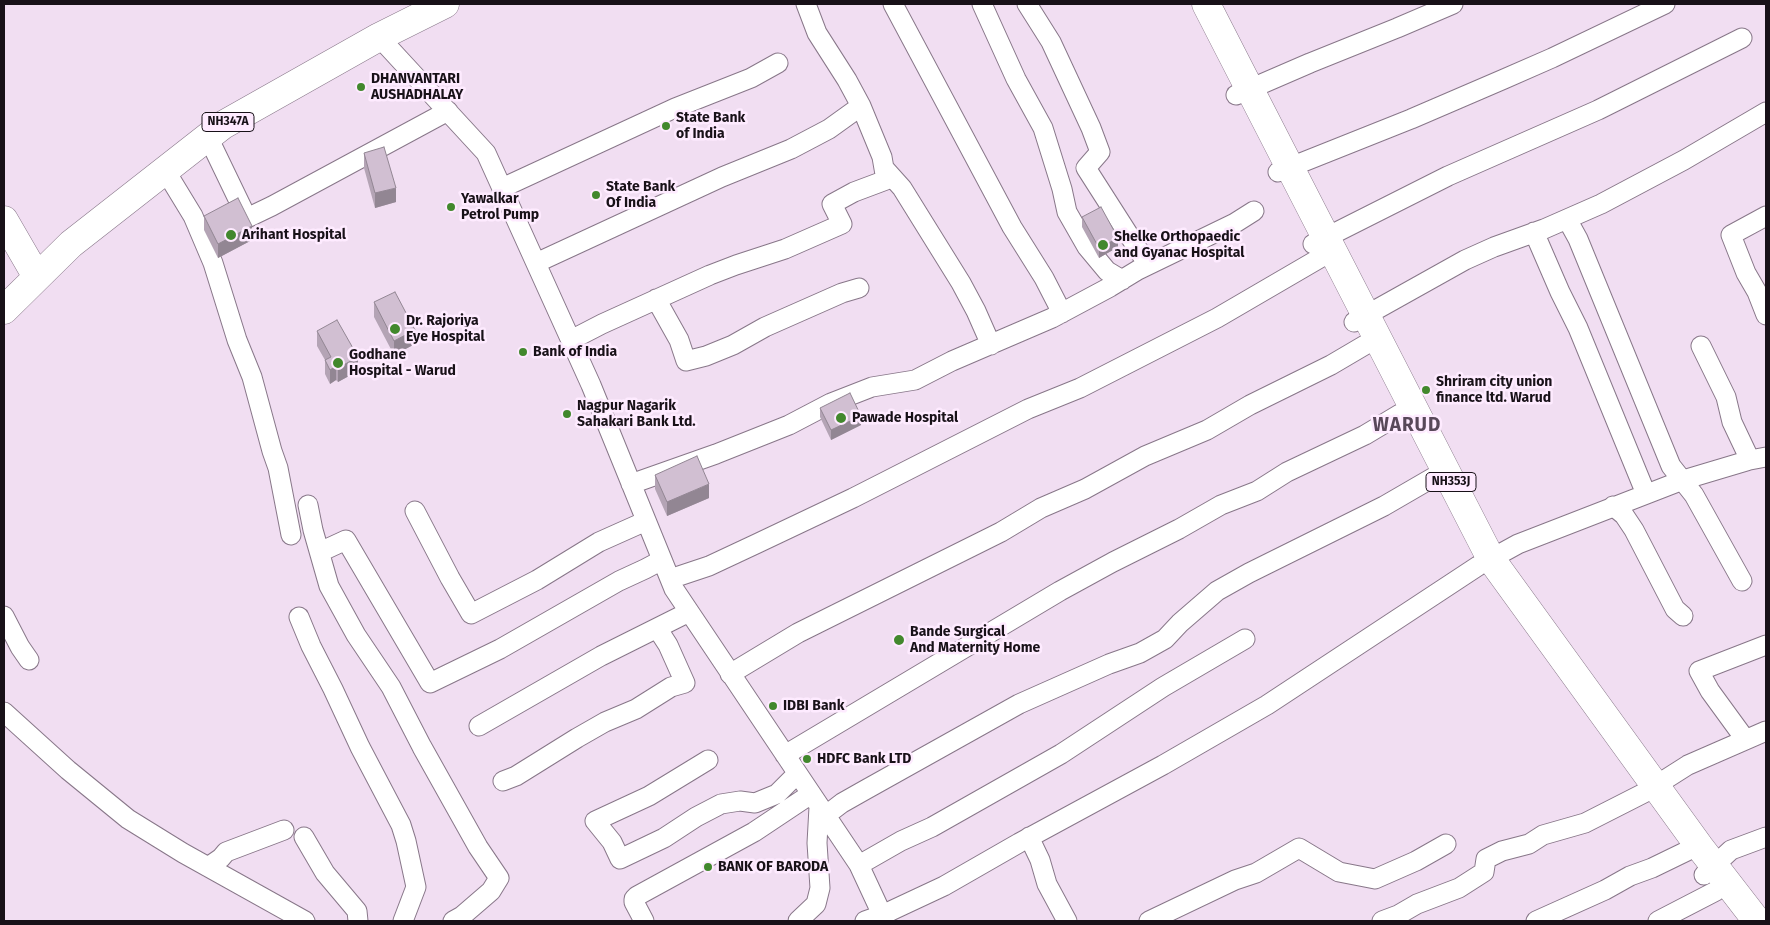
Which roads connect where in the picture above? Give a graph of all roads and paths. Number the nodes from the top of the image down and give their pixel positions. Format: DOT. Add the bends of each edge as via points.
graph roads {
  1 [pos="445,4"];
  2 [pos="806,4"];
  3 [pos="893,4"];
  4 [pos="982,4"];
  5 [pos="1027,4"];
  6 [pos="1189,4"];
  7 [pos="1206,4"];
  8 [pos="1453,4"];
  9 [pos="1665,4"];
  10 [pos="379,37"];
  11 [pos="1742,38"];
  12 [pos="778,63"];
  13 [pos="1243,92"];
  14 [pos="861,106"];
  15 [pos="448,111"];
  16 [pos="1766,112"];
  17 [pos="208,137"];
  18 [pos="884,168"];
  19 [pos="165,170"];
  20 [pos="1284,170"];
  21 [pos="502,188"];
  22 [pos="1254,211"];
  23 [pos="1766,216"];
  24 [pos="4,220"];
  25 [pos="1567,220"];
  26 [pos="1534,232"];
  27 [pos="1320,246"];
  28 [pos="536,264"];
  29 [pos="1148,265"];
  30 [pos="37,277"];
  31 [pos="1122,280"];
  32 [pos="859,288"];
  33 [pos="656,299"];
  34 [pos="4,310"];
  35 [pos="1062,313"];
  36 [pos="1766,315"];
  37 [pos="1362,328"];
  38 [pos="571,340"];
  39 [pos="991,345"];
  40 [pos="1701,346"];
  41 [pos="1400,414"];
  42 [pos="1762,460"];
  43 [pos="1434,477"];
  44 [pos="1683,480"];
  45 [pos="631,484"];
  46 [pos="1646,494"];
  47 [pos="308,506"];
  48 [pos="1612,506"];
  49 [pos="414,511"];
  50 [pos="646,521"];
  51 [pos="291,535"];
  52 [pos="320,552"];
  53 [pos="662,560"];
  54 [pos="1485,562"];
  55 [pos="670,579"];
  56 [pos="1742,581"];
  57 [pos="689,612"];
  58 [pos="4,616"];
  59 [pos="1683,616"];
  60 [pos="299,617"];
  61 [pos="657,628"];
  62 [pos="1246,639"];
  63 [pos="1766,645"];
  64 [pos="29,660"];
  65 [pos="730,674"];
  66 [pos="4,712"];
  67 [pos="479,726"];
  68 [pos="1766,731"];
  69 [pos="1745,739"];
  70 [pos="784,755"];
  71 [pos="708,760"];
  72 [pos="797,774"];
  73 [pos="503,781"];
  74 [pos="1649,789"];
  75 [pos="819,805"];
  76 [pos="284,830"];
  77 [pos="1029,837"];
  78 [pos="1766,837"];
  79 [pos="304,838"];
  80 [pos="1446,844"];
  81 [pos="1687,851"];
  82 [pos="859,865"];
  83 [pos="208,867"];
  84 [pos="1711,877"];
  85 [pos="878,919"];
  86 [pos="305,921"];
  87 [pos="358,921"];
  88 [pos="403,921"];
  89 [pos="453,921"];
  90 [pos="644,921"];
  91 [pos="798,921"];
  92 [pos="1068,921"];
  93 [pos="1149,921"];
  94 [pos="1382,921"];
  95 [pos="1536,921"];
  96 [pos="1658,921"];
  97 [pos="1737,921"];
  98 [pos="1757,921"];
  1 -- 10 [label="highway, NH347A"];
  2 -- 14 [label="street" via="817,33"];
  3 -- 35 [label="street" via="1012,227"];
  4 -- 31 [label="street" via="1016,79 1043,128 1067,212 1087,247 1107,271"];
  5 -- 29 [label="street" via="1051,42 1100,152 1086,168"];
  6 -- 13 [label="highway"];
  7 -- 13 [label="highway"];
  8 -- 13 [label="street"];
  9 -- 20 [label="street" via="1504,80"];
  10 -- 15 [label="street"];
  10 -- 17 [label="highway, NH347A" via="223,125"];
  11 -- 27 [label="street" via="1619,100 1448,176"];
  12 -- 21 [label="street" via="751,78 675,108"];
  13 -- 20 [label="highway"];
  14 -- 18 [label="street"];
  14 -- 28 [label="street" via="829,129 791,149 722,177"];
  15 -- 17 [label="street" via="246,218"];
  15 -- 21 [label="street" via="486,153"];
  16 -- 25 [label="street" via="1654,176"];
  17 -- 19 [label="highway, NH347A"];
  18 -- 33 [label="street" via="886,180 832,204 842,224"];
  18 -- 39 [label="street" via="902,188 961,283"];
  19 -- 30 [label="highway, NH347A" via="72,244"];
  19 -- 51 [label="street" via="193,216 216,270 278,468"];
  20 -- 27 [label="highway"];
  21 -- 28 [label="street"];
  22 -- 29 [label="street"];
  23 -- 36 [label="street" via="1731,236"];
  24 -- 30 [label="highway"];
  25 -- 26 [label="street"];
  25 -- 44 [label="street" via="1578,239 1671,466"];
  26 -- 37 [label="street" via="1465,260"];
  26 -- 46 [label="street" via="1578,328"];
  27 -- 37 [label="highway"];
  27 -- 55 [label="street" via="1217,318 853,498 717,562"];
  28 -- 38 [label="street"];
  29 -- 31 [label="street"];
  30 -- 34 [label="highway"];
  31 -- 35 [label="street"];
  32 -- 33 [label="street" via="765,327 734,345 686,361 679,340"];
  33 -- 38 [label="street"];
  35 -- 39 [label="street"];
  37 -- 41 [label="highway"];
  37 -- 54 [label="highway, NH353J"];
  37 -- 65 [label="street" via="1331,365 1207,430 1145,456 1041,508 1001,532 798,633"];
  38 -- 45 [label="street"];
  39 -- 45 [label="street" via="914,380 872,387 831,403 789,425"];
  40 -- 42 [label="street" via="1726,397 1732,422"];
  41 -- 43 [label="highway"];
  41 -- 70 [label="street" via="1365,435 1287,472 1257,491 1221,505 1113,562"];
  42 -- 44 [label="street"];
  43 -- 54 [label="highway"];
  43 -- 75 [label="street" via="1217,591 1165,639 1019,704 842,803"];
  44 -- 46 [label="street"];
  44 -- 56 [label="street"];
  45 -- 50 [label="street"];
  46 -- 48 [label="street"];
  47 -- 52 [label="street"];
  48 -- 54 [label="street" via="1518,544"];
  48 -- 59 [label="street" via="1624,515 1634,530 1675,608"];
  49 -- 50 [label="street" via="471,614 537,580 599,542"];
  50 -- 53 [label="street"];
  52 -- 53 [label="street" via="346,540 430,683 500,649"];
  52 -- 89 [label="street" via="329,586 356,635 391,687 478,847 499,878 491,892"];
  53 -- 55 [label="street"];
  54 -- 74 [label="highway"];
  54 -- 77 [label="street" via="1267,705"];
  55 -- 57 [label="street"];
  57 -- 61 [label="street"];
  57 -- 65 [label="street"];
  58 -- 64 [label="street"];
  60 -- 88 [label="street" via="401,825 416,887"];
  61 -- 67 [label="street"];
  61 -- 73 [label="street" via="685,683 671,687 636,709 591,730"];
  62 -- 82 [label="street" via="1163,687 1061,754"];
  63 -- 69 [label="street" via="1699,671"];
  65 -- 70 [label="street"];
  66 -- 83 [label="street" via="128,819"];
  68 -- 69 [label="street"];
  69 -- 74 [label="street" via="1688,765"];
  70 -- 72 [label="street"];
  71 -- 72 [label="street" via="649,796 595,821 612,842 620,859 722,804 755,803 777,794"];
  72 -- 75 [label="street"];
  74 -- 81 [label="highway"];
  74 -- 84 [label="highway"];
  74 -- 94 [label="street" via="1584,823 1561,828 1529,844 1502,851 1486,859 1484,872 1459,888"];
  75 -- 82 [label="street"];
  75 -- 90 [label="street" via="754,832 638,896 634,902"];
  75 -- 91 [label="street" via="820,888 816,904"];
  76 -- 83 [label="street" via="226,852"];
  77 -- 85 [label="street"];
  77 -- 92 [label="street" via="1047,884"];
  78 -- 84 [label="street" via="1731,850"];
  79 -- 87 [label="street" via="325,873 357,911"];
  80 -- 93 [label="street" via="1375,879 1339,872 1299,848 1256,873"];
  81 -- 84 [label="highway"];
  81 -- 95 [label="street"];
  82 -- 85 [label="street"];
  83 -- 86 [label="street"];
  84 -- 96 [label="street"];
  84 -- 97 [label="highway"];
  84 -- 98 [label="highway"];
}
